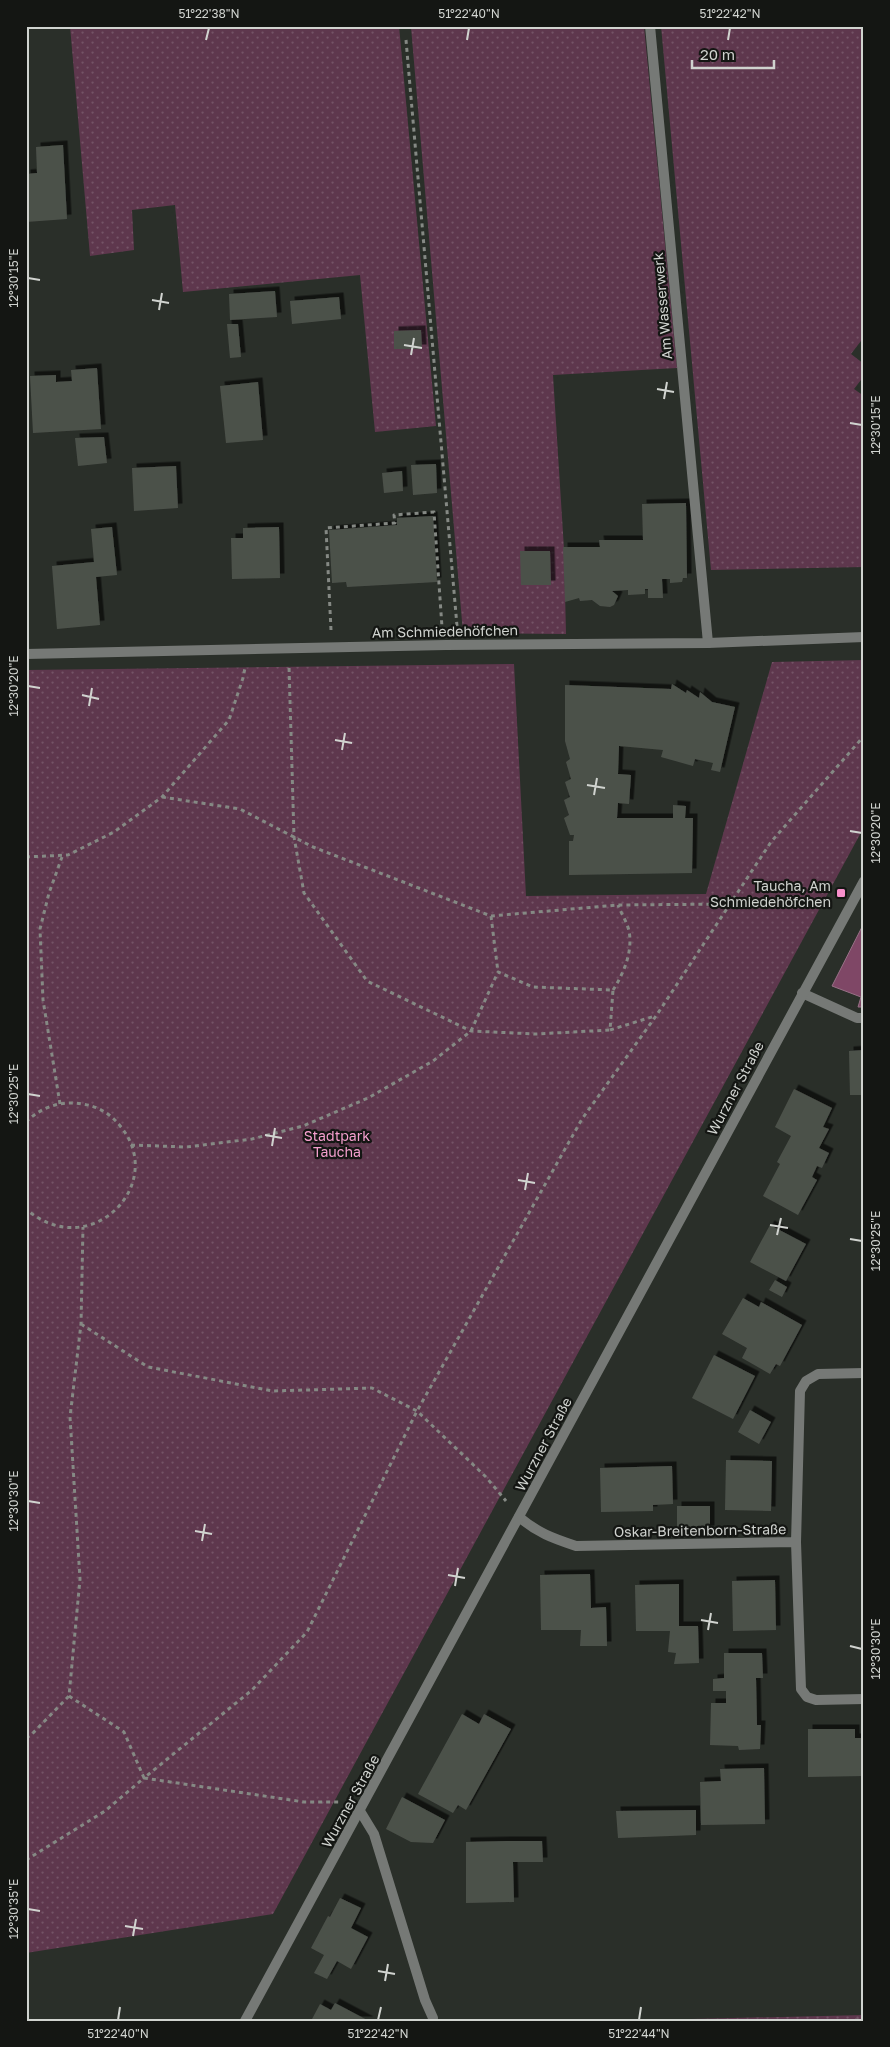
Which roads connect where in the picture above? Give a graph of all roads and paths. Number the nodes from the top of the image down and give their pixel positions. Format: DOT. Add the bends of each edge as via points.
graph roads {
  1 [pos="650,26"];
  2 [pos="406,40"];
  3 [pos="442,633"];
  4 [pos="332,635"];
  5 [pos="864,637"];
  6 [pos="708,643"];
  7 [pos="458,644"];
  8 [pos="289,648"];
  9 [pos="248,649"];
  10 [pos="26,654"];
  11 [pos="864,736"];
  12 [pos="162,797"];
  13 [pos="294,837"];
  14 [pos="26,857"];
  15 [pos="62,857"];
  16 [pos="864,881"];
  17 [pos="729,904"];
  18 [pos="618,905"];
  19 [pos="491,916"];
  20 [pos="498,972"];
  21 [pos="613,990"];
  22 [pos="802,994"];
  23 [pos="656,1016"];
  24 [pos="864,1018"];
  25 [pos="610,1030"];
  26 [pos="470,1031"];
  27 [pos="60,1104"];
  28 [pos="26,1122"];
  29 [pos="131,1145"];
  30 [pos="26,1209"];
  31 [pos="83,1228"];
  32 [pos="81,1324"];
  33 [pos="864,1373"];
  34 [pos="417,1411"];
  35 [pos="519,1517"];
  36 [pos="796,1542"];
  37 [pos="69,1696"];
  38 [pos="864,1699"];
  39 [pos="26,1738"];
  40 [pos="144,1778"];
  41 [pos="360,1811"];
  42 [pos="26,1860"];
  43 [pos="433,2018"];
  44 [pos="864,2020"];
  45 [pos="246,2021"];
  46 [pos="839,2021"];
  1 -- 6 [label="street, Am Wasserwerk"];
  2 -- 7 [label="path"];
  3 -- 4 [label="path" via="434,512 394,515 394,523 326,528"];
  5 -- 6 [label="street, Am Schmiedehöfchen"];
  6 -- 7 [label="street, Am Schmiedehöfchen"];
  7 -- 8 [label="street, Am Schmiedehöfchen"];
  8 -- 9 [label="street, Am Schmiedehöfchen"];
  8 -- 13 [label="path"];
  9 -- 10 [label="street, Am Schmiedehöfchen"];
  9 -- 12 [label="path" via="243,678 228,720"];
  11 -- 17 [label="path" via="771,842"];
  12 -- 13 [label="path" via="240,809"];
  12 -- 15 [label="path" via="114,832"];
  13 -- 19 [label="path"];
  13 -- 26 [label="path" via="304,893 367,981"];
  14 -- 15 [label="path"];
  15 -- 27 [label="path" via="40,929 42,1000"];
  16 -- 22 [label="street, Wurzner Straße"];
  17 -- 18 [label="path"];
  17 -- 23 [label="path"];
  18 -- 19 [label="path"];
  18 -- 21 [label="path" via="629,930 629,950 623,976"];
  19 -- 20 [label="path"];
  20 -- 21 [label="path" via="533,987"];
  20 -- 26 [label="path"];
  21 -- 25 [label="path"];
  22 -- 24 [label="street" via="857,1018"];
  22 -- 35 [label="street, Wurzner Straße"];
  23 -- 25 [label="path"];
  23 -- 34 [label="path" via="582,1119"];
  25 -- 26 [label="path" via="536,1034"];
  26 -- 29 [label="path" via="433,1061 400,1080 368,1098 303,1126 252,1139 186,1147"];
  27 -- 28 [label="path" via="37,1112"];
  27 -- 29 [label="path" via="75,1102 103,1111 115,1120"];
  29 -- 31 [label="path" via="134,1176 122,1204 98,1223"];
  30 -- 31 [label="path" via="52,1225"];
  31 -- 32 [label="path"];
  32 -- 34 [label="path" via="148,1366 273,1391 372,1388"];
  32 -- 37 [label="path" via="70,1417 80,1579"];
  33 -- 36 [label="street" via="818,1374 806,1381 800,1391"];
  34 -- 35 [label="path" via="486,1477"];
  34 -- 40 [label="path" via="307,1632 252,1690"];
  35 -- 36 [label="street, Oskar-Breitenborn-Straße" via="534,1530 576,1546"];
  35 -- 41 [label="street, Wurzner Straße"];
  36 -- 38 [label="street, Oskar-Breitenborn-Straße" via="801,1689 807,1697 816,1700"];
  37 -- 39 [label="path"];
  37 -- 40 [label="path" via="124,1732"];
  40 -- 41 [label="path" via="304,1802 342,1802"];
  40 -- 42 [label="path" via="105,1811"];
  41 -- 43 [label="street" via="374,1834"];
  41 -- 45 [label="street, Wurzner Straße"];
  44 -- 46 [label="path"];
}
